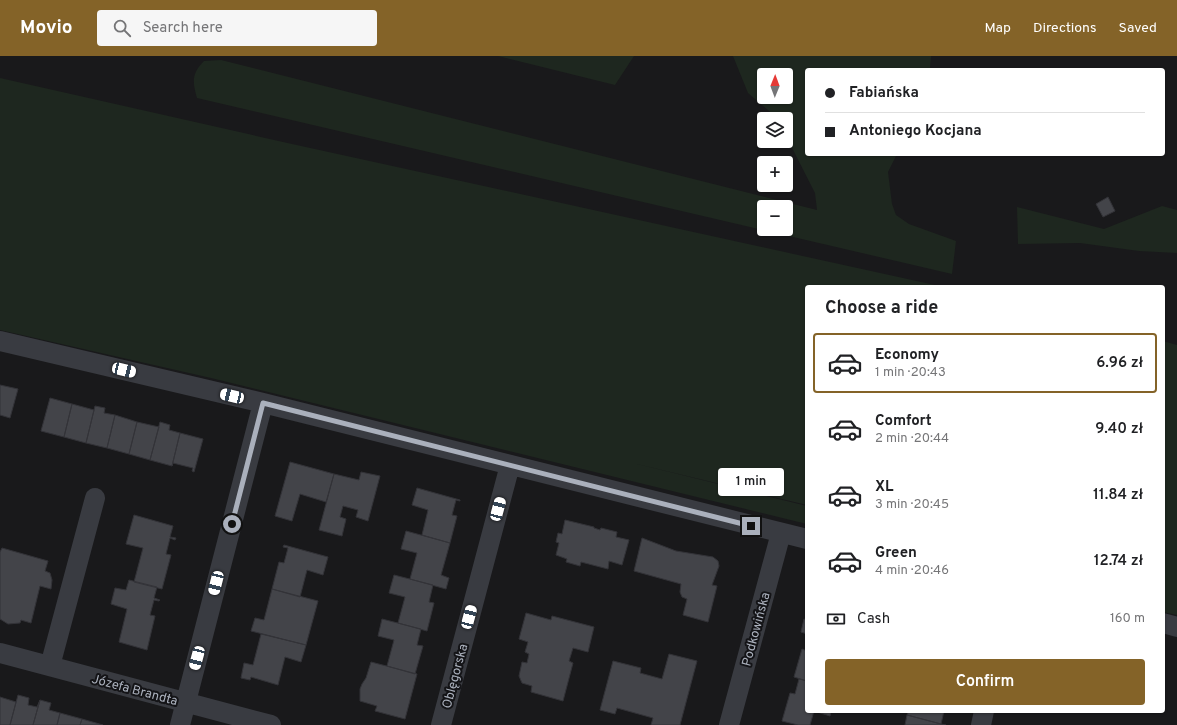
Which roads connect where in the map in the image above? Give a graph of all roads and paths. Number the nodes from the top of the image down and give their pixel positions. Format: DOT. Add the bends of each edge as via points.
graph roads {
  1 [pos="0,342"];
  2 [pos="263,403"];
  3 [pos="510,465"];
  4 [pos="95,498"];
  5 [pos="781,533"];
  6 [pos="805,539"];
  7 [pos="1165,624"];
  8 [pos="1177,627"];
  9 [pos="0,653"];
  10 [pos="50,666"];
  11 [pos="186,702"];
  12 [pos="984,713"];
  13 [pos="180,725"];
  14 [pos="271,725"];
  15 [pos="441,725"];
  16 [pos="729,725"];
  17 [pos="981,725"];
  1 -- 2 [label="street"];
  2 -- 3 [label="street"];
  2 -- 11 [label="street"];
  3 -- 5 [label="street"];
  3 -- 15 [label="street, Oblęgorska"];
  4 -- 10 [label="street"];
  5 -- 6 [label="street"];
  5 -- 16 [label="street, Podkowińska"];
  7 -- 8 [label="street"];
  9 -- 10 [label="street, Józefa Brandta"];
  10 -- 11 [label="street, Józefa Brandta"];
  11 -- 13 [label="street"];
  11 -- 14 [label="street, Józefa Brandta"];
  12 -- 17 [label="street"];
}
